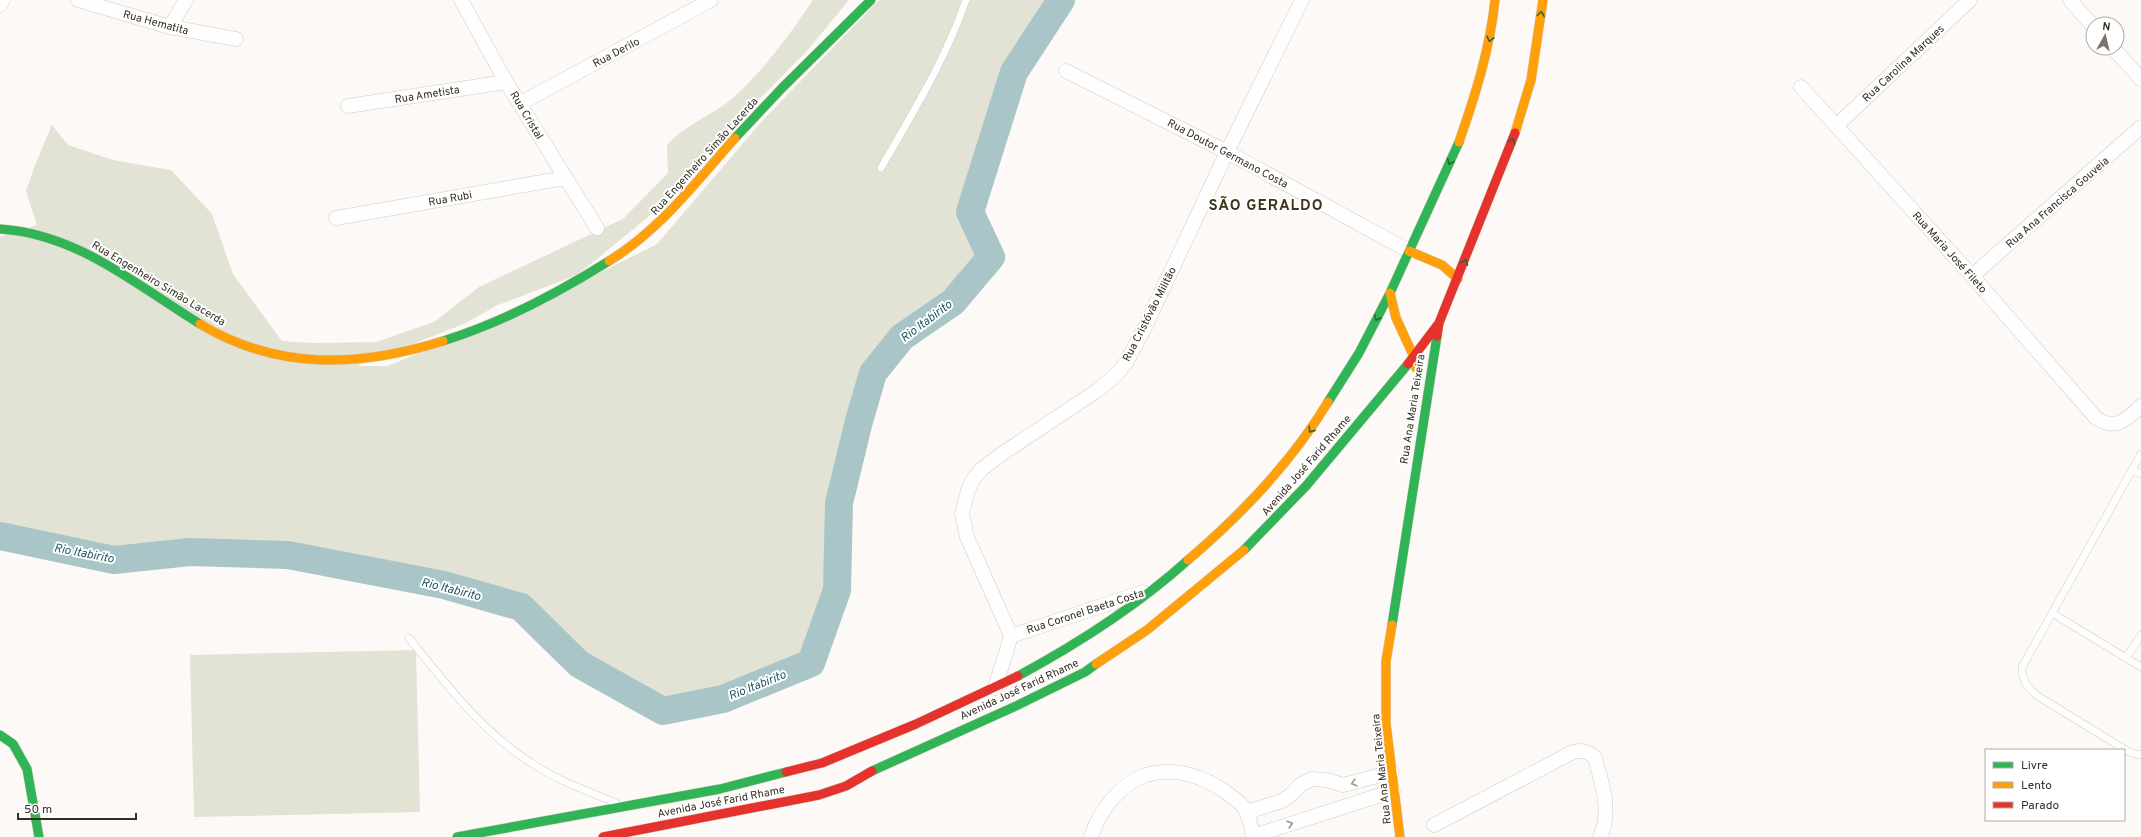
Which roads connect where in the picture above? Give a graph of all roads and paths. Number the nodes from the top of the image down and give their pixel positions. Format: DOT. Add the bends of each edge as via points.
graph roads {
  1 [pos="3,0"];
  2 [pos="78,0"];
  3 [pos="186,0"];
  4 [pos="461,0"];
  5 [pos="712,0"];
  6 [pos="871,0"];
  7 [pos="966,0"];
  8 [pos="1302,0"];
  9 [pos="1495,0"];
  10 [pos="1543,0"];
  11 [pos="1970,0"];
  12 [pos="2070,0"];
  13 [pos="0,5"];
  14 [pos="2085,17"];
  15 [pos="170,27"];
  16 [pos="236,38"];
  17 [pos="2120,56"];
  18 [pos="1066,70"];
  19 [pos="2141,79"];
  20 [pos="506,82"];
  21 [pos="1801,87"];
  22 [pos="521,103"];
  23 [pos="348,106"];
  24 [pos="1836,126"];
  25 [pos="2141,127"];
  26 [pos="1227,152"];
  27 [pos="882,168"];
  28 [pos="565,178"];
  29 [pos="336,218"];
  30 [pos="597,228"];
  31 [pos="0,229"];
  32 [pos="1409,251"];
  33 [pos="1972,276"];
  34 [pos="1458,279"];
  35 [pos="1390,293"];
  36 [pos="1439,323"];
  37 [pos="1414,357"];
  38 [pos="2141,406"];
  39 [pos="1424,417"];
  40 [pos="2141,454"];
  41 [pos="2133,470"];
  42 [pos="2141,474"];
  43 [pos="1158,587"];
  44 [pos="2052,613"];
  45 [pos="2141,635"];
  46 [pos="1011,636"];
  47 [pos="409,638"];
  48 [pos="2126,658"];
  49 [pos="2141,667"];
  50 [pos="995,688"];
  51 [pos="0,735"];
  52 [pos="2141,755"];
  53 [pos="1392,772"];
  54 [pos="1393,791"];
  55 [pos="626,807"];
  56 [pos="1247,812"];
  57 [pos="1434,825"];
  58 [pos="39,837"];
  59 [pos="457,837"];
  60 [pos="603,837"];
  61 [pos="1090,837"];
  62 [pos="1253,837"];
  63 [pos="1400,837"];
  64 [pos="1600,837"];
  1 -- 13 [label="street"];
  2 -- 15 [label="street, Rua Hematita"];
  3 -- 15 [label="street"];
  4 -- 20 [label="street, Rua Cristal"];
  5 -- 22 [label="street, Rua Derilo"];
  6 -- 31 [label="street, Rua Engenheiro Simão Lacerda" via="753,118 673,210 630,248 511,315 446,340 413,349 382,357 328,360 289,358 259,351 195,322 80,249 50,237"];
  7 -- 27 [label="lane" via="930,83"];
  8 -- 26 [label="street, Rua Cristóvão Militão"];
  9 -- 32 [label="street, one-way" via="1492,30 1472,106 1455,152"];
  34 -- 10 [label="street, Rua Ana Maria Teixeira, one-way" via="1519,122 1531,80"];
  11 -- 24 [label="street, Rua Carolina Marques"];
  12 -- 14 [label="street"];
  15 -- 16 [label="street, Rua Hematita"];
  17 -- 19 [label="street"];
  18 -- 26 [label="street, Rua Doutor Germano Costa"];
  20 -- 22 [label="street, Rua Cristal"];
  20 -- 23 [label="street, Rua Ametista"];
  21 -- 24 [label="street, Rua Maria José Fileto"];
  22 -- 28 [label="street, Rua Cristal"];
  24 -- 33 [label="street, Rua Maria José Fileto"];
  25 -- 33 [label="street, Rua Ana Francisca Gouveia"];
  26 -- 32 [label="street, Rua Doutor Germano Costa"];
  26 -- 46 [label="street, Rua Cristóvão Militão" via="1126,363 1098,390 982,469 968,490 962,514 967,537"];
  28 -- 29 [label="street, Rua Rubi"];
  28 -- 30 [label="street, Rua Cristal"];
  32 -- 34 [label="street" via="1442,264"];
  32 -- 35 [label="street"];
  33 -- 38 [label="street, Rua Maria José Fileto" via="2096,418 2105,424 2120,423"];
  34 -- 36 [label="street, Rua Ana Maria Teixeira"];
  35 -- 37 [label="street" via="1401,332"];
  35 -- 43 [label="street, one-way" via="1359,353 1311,430 1268,484 1206,546"];
  36 -- 37 [label="street, Avenida José Farid Rhame"];
  36 -- 39 [label="street, Rua Ana Maria Teixeira"];
  37 -- 39 [label="street"];
  37 -- 60 [label="street, Avenida José Farid Rhame" via="1306,486 1235,558 1147,630 1085,672 1018,705 887,763 846,786 818,794"];
  39 -- 53 [label="street, Rua Ana Maria Teixeira" via="1386,661 1386,724"];
  40 -- 41 [label="lane"];
  41 -- 42 [label="lane"];
  41 -- 44 [label="lane"];
  43 -- 46 [label="street, Rua Coronel Baeta Costa"];
  43 -- 50 [label="street" via="1055,656"];
  44 -- 48 [label="lane"];
  44 -- 52 [label="lane" via="2022,667 2022,677 2026,686 2036,695 2130,752"];
  45 -- 48 [label="lane"];
  46 -- 50 [label="street"];
  47 -- 55 [label="lane" via="468,709 498,739 533,765"];
  48 -- 49 [label="lane"];
  50 -- 55 [label="street" via="822,763 720,789"];
  51 -- 58 [label="street" via="13,744 27,769"];
  53 -- 54 [label="street, Rua Ana Maria Teixeira"];
  53 -- 56 [label="street, one-way" via="1343,785 1312,779 1300,785 1282,801"];
  62 -- 54 [label="street, one-way"];
  54 -- 63 [label="street, Rua Ana Maria Teixeira"];
  55 -- 59 [label="street"];
  56 -- 61 [label="street" via="1236,799 1215,783 1170,771 1145,776 1121,789 1102,812"];
  56 -- 62 [label="street"];
  57 -- 64 [label="street" via="1579,750 1586,751 1595,758 1605,793 1605,823"];
}
